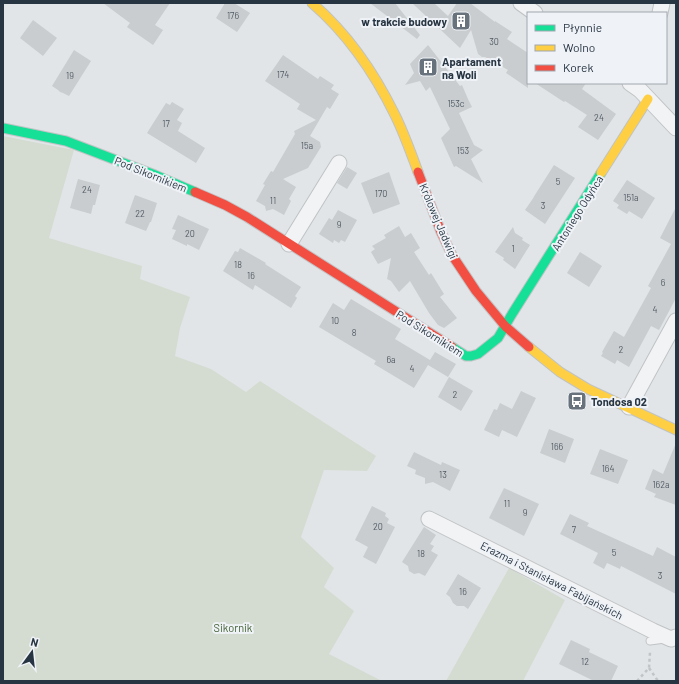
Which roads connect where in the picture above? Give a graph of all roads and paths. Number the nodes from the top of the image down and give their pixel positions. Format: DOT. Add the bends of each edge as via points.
graph roads {
  1 [pos="312,3"];
  2 [pos="521,3"];
  3 [pos="534,12"];
  4 [pos="640,89"];
  5 [pos="3,128"];
  6 [pos="676,128"];
  7 [pos="339,163"];
  8 [pos="289,244"];
  9 [pos="676,321"];
  10 [pos="505,326"];
  11 [pos="628,407"];
  12 [pos="676,430"];
  13 [pos="429,519"];
  14 [pos="674,638"];
  15 [pos="650,641"];
  16 [pos="649,668"];
  17 [pos="637,681"];
  18 [pos="658,681"];
  1 -- 10 [label="street, Królowej Jadwigi" via="353,47 384,93 396,116 452,255 476,291"];
  2 -- 3 [label="street"];
  4 -- 6 [label="street"];
  4 -- 10 [label="street, Antoniego Odyńca"];
  5 -- 8 [label="street, Pod Sikornikiem" via="66,141 155,175 225,205"];
  7 -- 8 [label="street"];
  8 -- 10 [label="street, Pod Sikornikiem" via="466,356 482,351 498,338"];
  9 -- 11 [label="street"];
  10 -- 11 [label="street, Królowej Jadwigi" via="560,372 588,389"];
  11 -- 12 [label="street, Królowej Jadwigi"];
  13 -- 14 [label="street, Erazma i Stanisława Fabijańskich"];
  14 -- 15 [label="lane"];
  15 -- 16 [label="path"];
  16 -- 17 [label="path"];
  16 -- 18 [label="path"];
}
